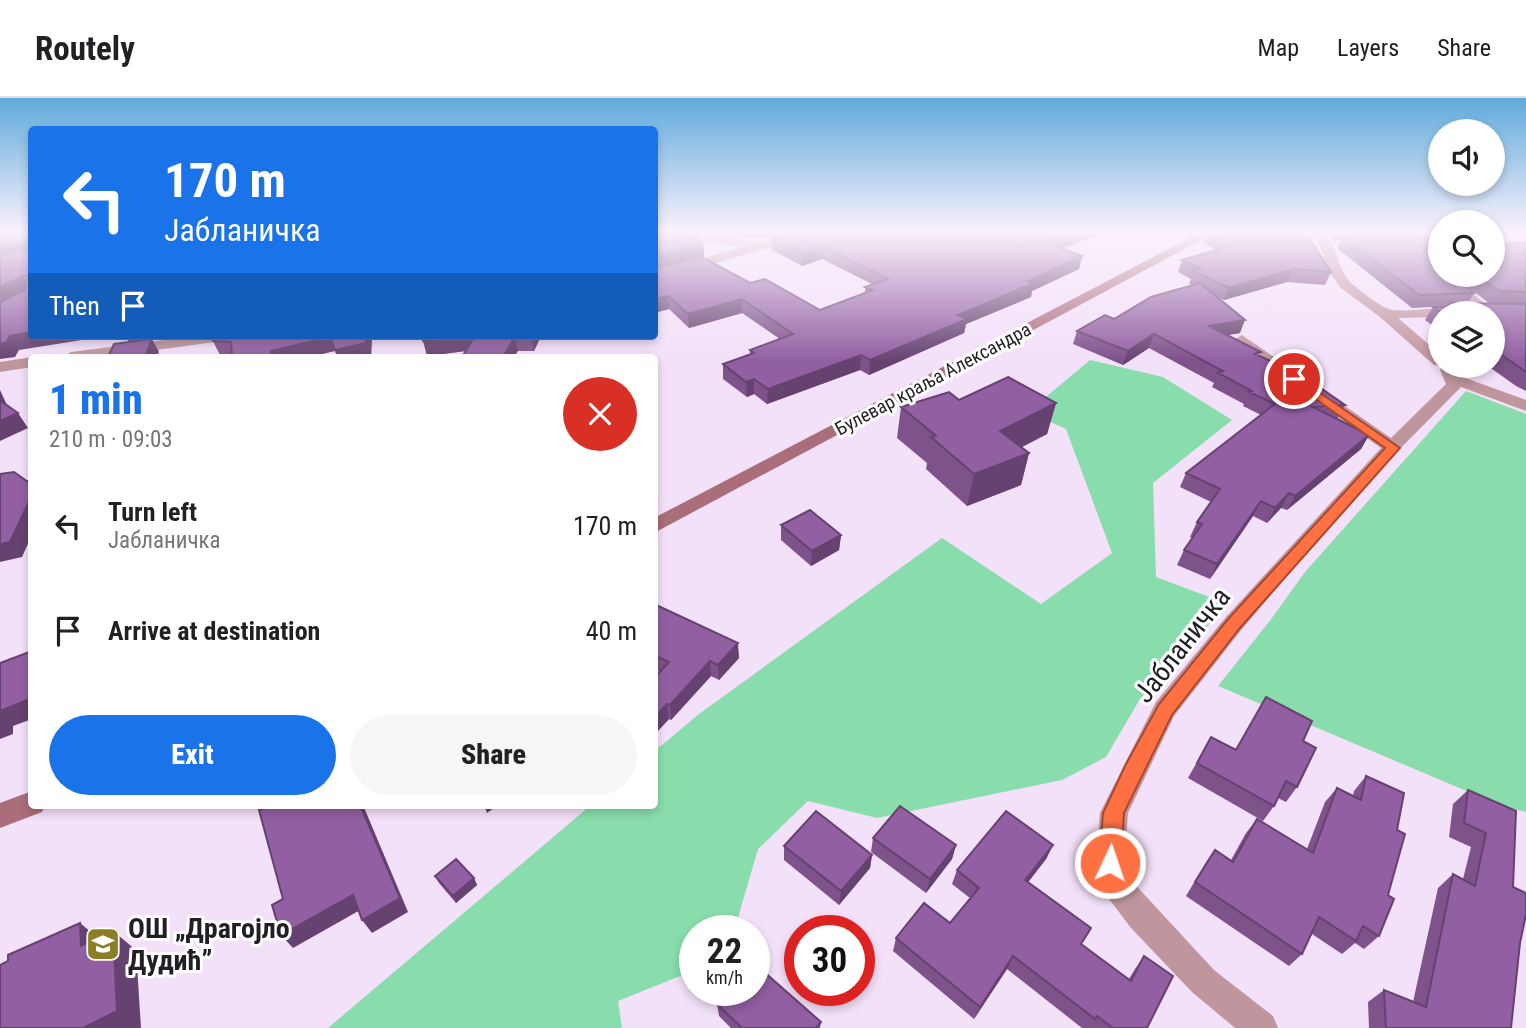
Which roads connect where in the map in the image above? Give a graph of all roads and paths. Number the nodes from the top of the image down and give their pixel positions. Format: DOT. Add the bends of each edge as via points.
graph roads {
  1 [pos="1130,274"];
  2 [pos="1338,274"];
  3 [pos="1457,287"];
  4 [pos="1474,301"];
  5 [pos="1428,313"];
  6 [pos="1385,314"];
  7 [pos="199,340"];
  8 [pos="1242,340"];
  9 [pos="1428,353"];
  10 [pos="94,354"];
  11 [pos="28,363"];
  12 [pos="0,367"];
  13 [pos="1450,378"];
  14 [pos="1465,378"];
  15 [pos="1526,406"];
  16 [pos="1393,448"];
  17 [pos="658,525"];
  18 [pos="28,805"];
  19 [pos="0,816"];
  20 [pos="1261,1028"];
  1 -- 17 [label="main road, Булевар краља Александра"];
  2 -- 6 [label="street"];
  3 -- 4 [label="street"];
  5 -- 6 [label="street"];
  6 -- 9 [label="street"];
  7 -- 10 [label="street"];
  8 -- 16 [label="street"];
  11 -- 12 [label="street"];
  13 -- 16 [label="street, Јабланичка" via="1454,385"];
  14 -- 15 [label="street"];
  16 -- 20 [label="street, Јабланичка" via="1234,623 1165,709 1114,813 1110,863 1116,885 1203,981"];
  18 -- 19 [label="main road"];
}
